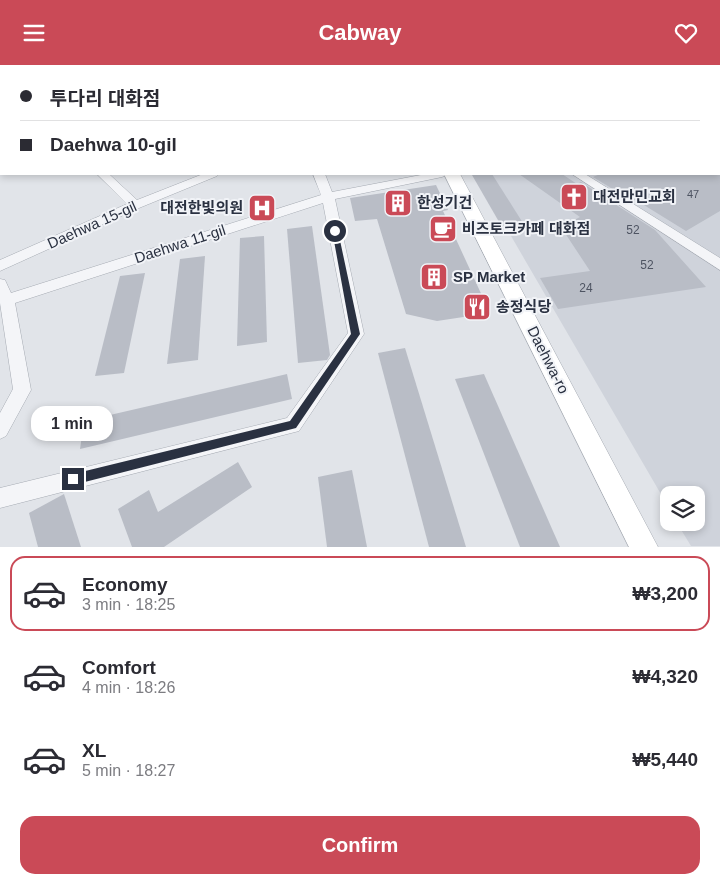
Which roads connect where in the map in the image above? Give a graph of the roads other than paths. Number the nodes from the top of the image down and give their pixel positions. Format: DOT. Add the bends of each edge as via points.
graph roads {
  1 [pos="104,175"];
  2 [pos="210,175"];
  3 [pos="318,175"];
  4 [pos="437,175"];
  5 [pos="453,175"];
  6 [pos="580,175"];
  7 [pos="328,197"];
  8 [pos="135,205"];
  9 [pos="720,265"];
  10 [pos="0,266"];
  11 [pos="0,284"];
  12 [pos="7,300"];
  13 [pos="0,430"];
  14 [pos="0,498"];
  15 [pos="644,547"];
  1 -- 8 [label="street"];
  2 -- 8 [label="street, Daehwa 15-gil"];
  3 -- 7 [label="street"];
  4 -- 7 [label="street, Daehwa 11-gil"];
  5 -- 15 [label="main road, Daehwa-ro"];
  6 -- 9 [label="street"];
  7 -- 12 [label="street, Daehwa 11-gil"];
  7 -- 14 [label="street" via="356,334 293,425"];
  8 -- 10 [label="street, Daehwa 15-gil"];
  11 -- 12 [label="street"];
  12 -- 13 [label="street" via="22,390"];
}
